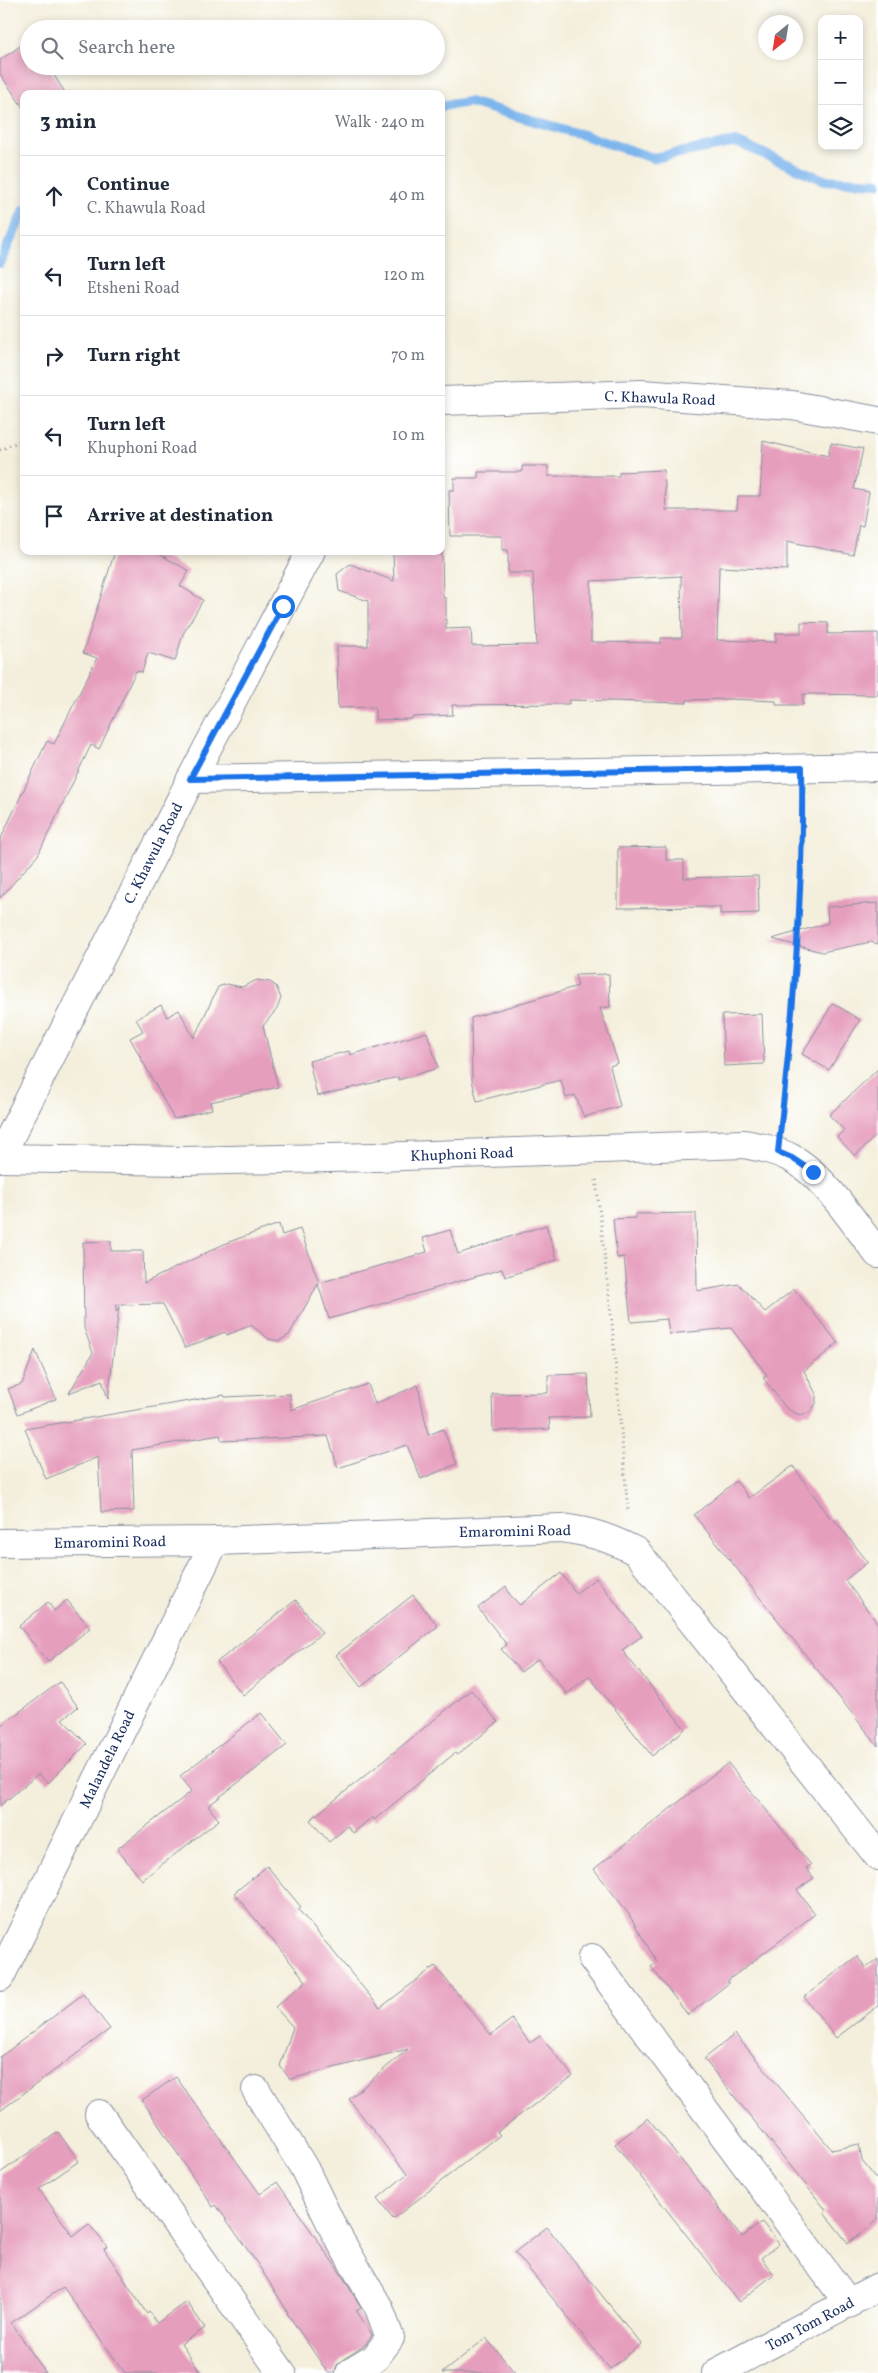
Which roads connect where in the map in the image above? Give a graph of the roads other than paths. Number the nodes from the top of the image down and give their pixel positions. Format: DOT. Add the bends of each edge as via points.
graph roads {
  1 [pos="445,401"];
  2 [pos="878,421"];
  3 [pos="309,555"];
  4 [pos="878,767"];
  5 [pos="190,779"];
  6 [pos="0,1158"];
  7 [pos="878,1254"];
  8 [pos="215,1541"];
  9 [pos="0,1543"];
  10 [pos="878,1856"];
  11 [pos="592,1958"];
  12 [pos="0,1977"];
  13 [pos="256,2090"];
  14 [pos="99,2114"];
  15 [pos="878,2287"];
  16 [pos="849,2304"];
  17 [pos="282,2373"];
  18 [pos="350,2373"];
  19 [pos="716,2373"];
  1 -- 2 [label="street, C. Khawula Road" via="642,394 792,406"];
  3 -- 5 [label="street, C. Khawula Road"];
  4 -- 5 [label="street"];
  5 -- 6 [label="street, C. Khawula Road"];
  6 -- 7 [label="street, Khuphoni Road" via="194,1161 744,1144 778,1152 813,1172"];
  8 -- 9 [label="street, Emaromini Road"];
  8 -- 10 [label="street, Emaromini Road" via="561,1528 612,1539 637,1552"];
  8 -- 12 [label="street, Malandela Road"];
  11 -- 16 [label="street"];
  13 -- 18 [label="street" via="304,2168 334,2230 379,2308 390,2338 375,2358"];
  14 -- 17 [label="street"];
  15 -- 16 [label="street, Tom Tom Road"];
  16 -- 19 [label="street, Tom Tom Road"];
}
